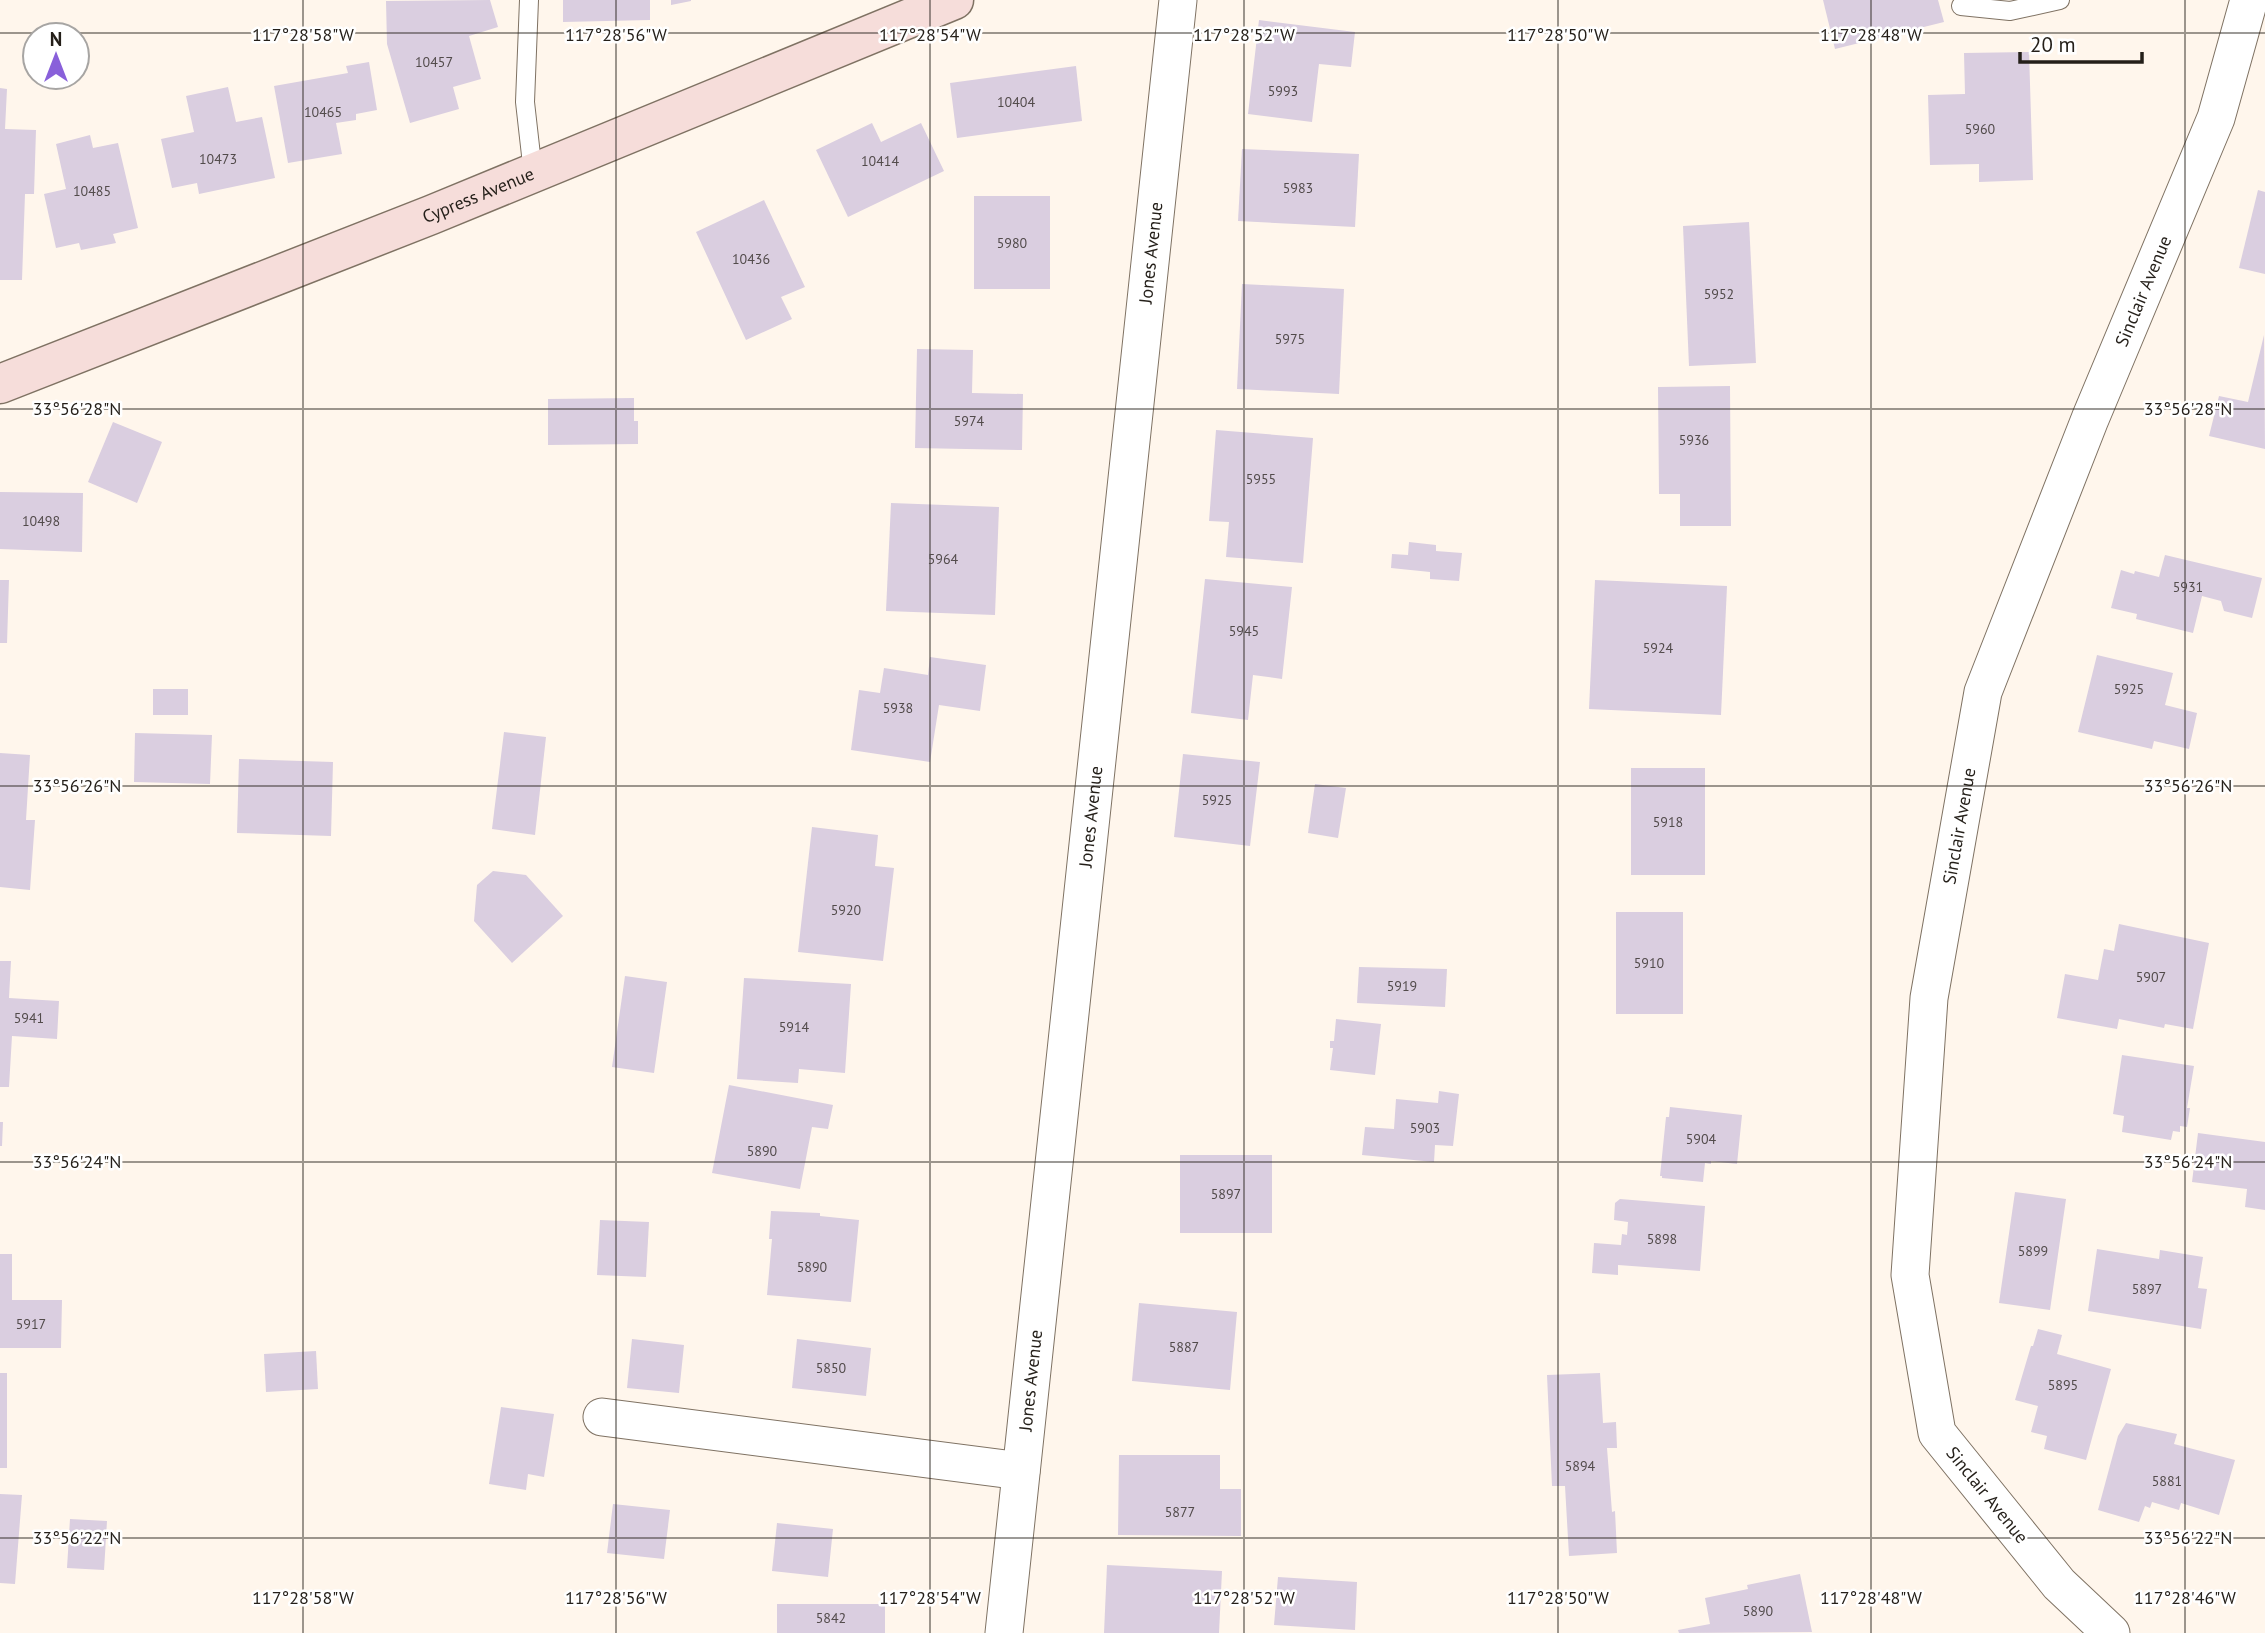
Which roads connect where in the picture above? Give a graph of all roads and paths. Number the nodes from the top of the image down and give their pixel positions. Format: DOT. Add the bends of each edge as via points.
graph roads {
  1 [pos="529,0"];
  2 [pos="954,0"];
  3 [pos="1178,0"];
  4 [pos="2060,0"];
  5 [pos="2249,0"];
  6 [pos="1961,6"];
  7 [pos="533,173"];
  8 [pos="0,384"];
  9 [pos="602,1417"];
  10 [pos="1021,1471"];
  11 [pos="1004,1633"];
  12 [pos="2111,1633"];
  1 -- 7 [label="lane" via="525,102"];
  2 -- 7 [label="street, Cypress Avenue"];
  3 -- 10 [label="street, Jones Avenue"];
  4 -- 6 [label="lane" via="2010,11"];
  5 -- 12 [label="street, Sinclair Avenue" via="2216,118 2090,419 1983,692 1929,998 1910,1275 1937,1433 2059,1584"];
  7 -- 8 [label="street, Cypress Avenue"];
  9 -- 10 [label="street"];
  10 -- 11 [label="street, Jones Avenue"];
}
